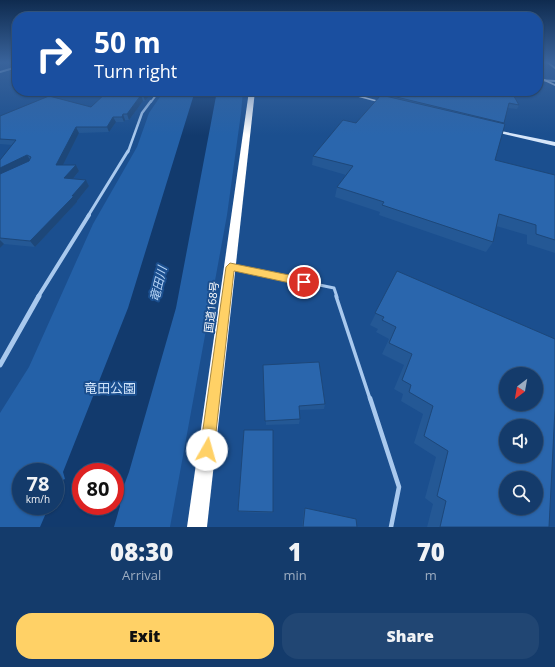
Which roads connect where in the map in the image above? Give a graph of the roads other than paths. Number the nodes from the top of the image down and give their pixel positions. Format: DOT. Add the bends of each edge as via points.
graph roads {
  1 [pos="155,96"];
  2 [pos="251,96"];
  3 [pos="357,96"];
  4 [pos="390,104"];
  5 [pos="488,128"];
  6 [pos="555,144"];
  7 [pos="230,267"];
  8 [pos="0,365"];
  9 [pos="197,527"];
  10 [pos="391,527"];
  1 -- 8 [label="street" via="142,113 128,152 120,166 34,303"];
  2 -- 7 [label="highway, 国道168号"];
  3 -- 4 [label="main road"];
  5 -- 6 [label="main road"];
  7 -- 9 [label="highway, 国道168号"];
  7 -- 10 [label="lane" via="334,288 399,487"];
}
